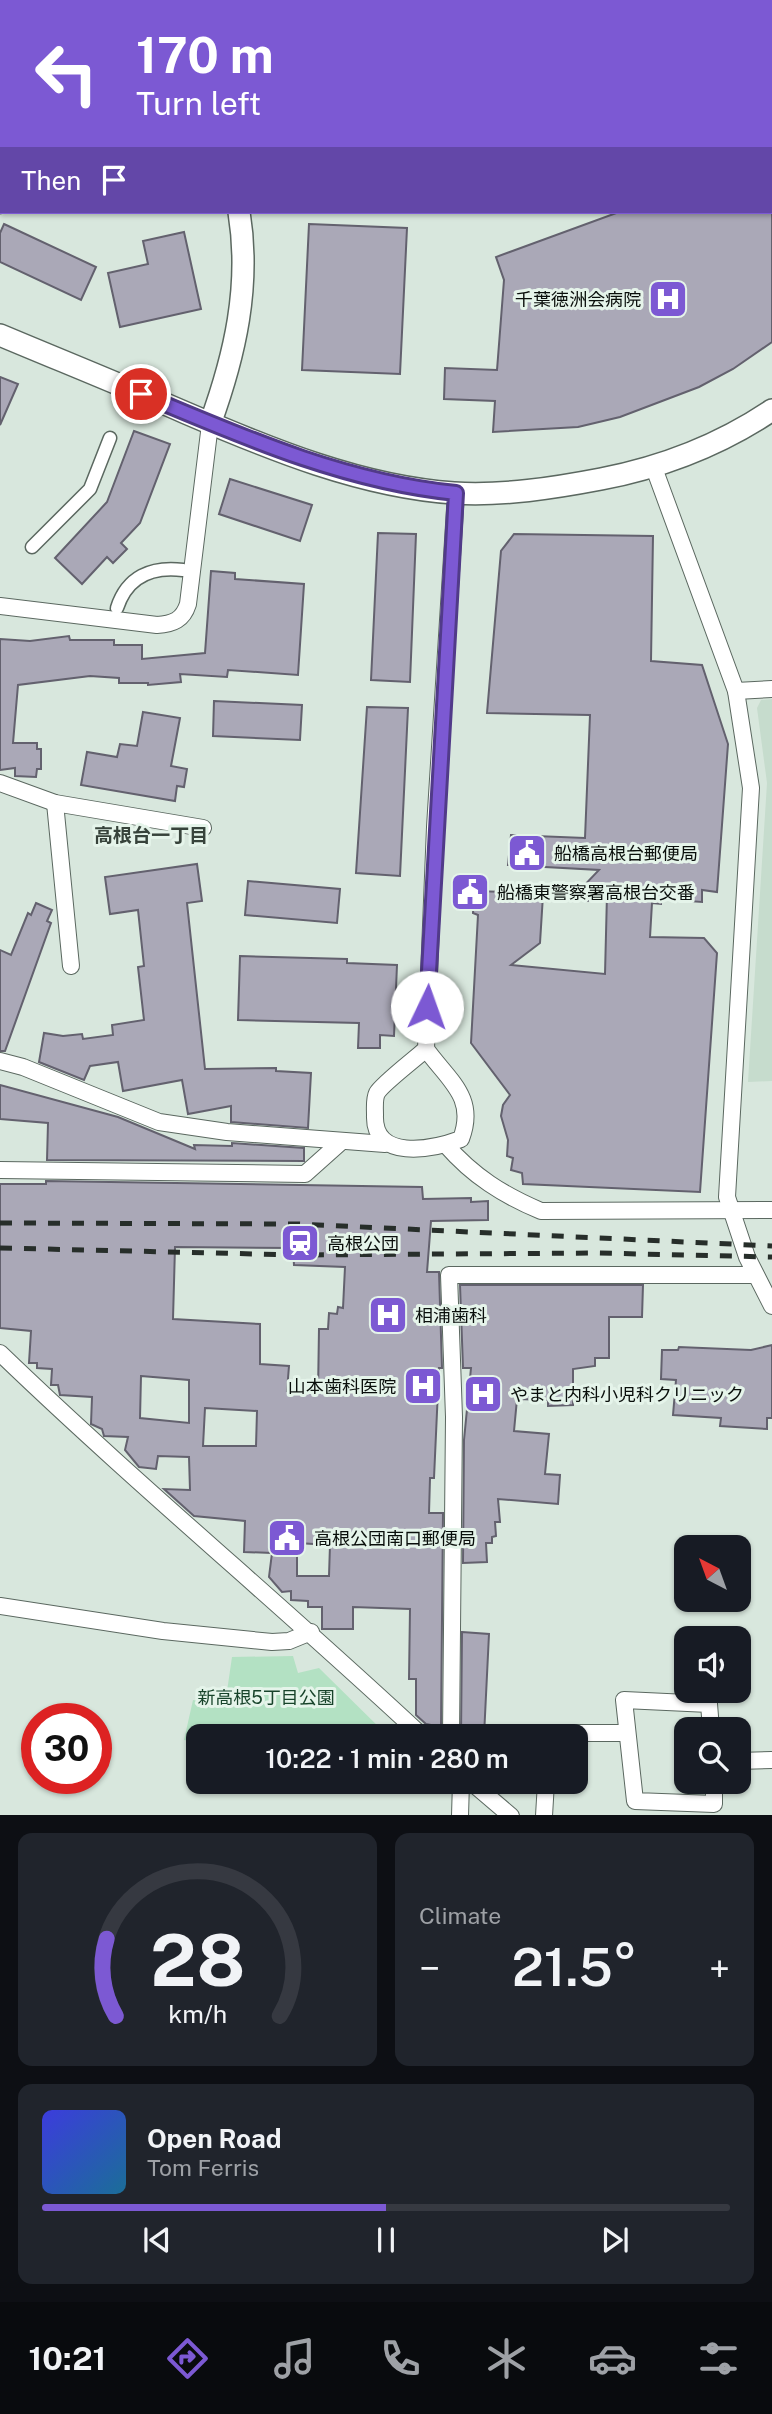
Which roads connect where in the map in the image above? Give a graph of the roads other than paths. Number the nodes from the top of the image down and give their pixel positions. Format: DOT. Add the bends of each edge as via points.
graph roads {
  1 [pos="244,214"];
  2 [pos="0,335"];
  3 [pos="772,410"];
  4 [pos="210,424"];
  5 [pos="110,438"];
  6 [pos="654,468"];
  7 [pos="456,493"];
  8 [pos="32,547"];
  9 [pos="183,570"];
  10 [pos="0,606"];
  11 [pos="117,608"];
  12 [pos="772,689"];
  13 [pos="736,691"];
  14 [pos="0,783"];
  15 [pos="55,803"];
  16 [pos="203,828"];
  17 [pos="71,966"];
  18 [pos="426,1049"];
  19 [pos="0,1061"];
  20 [pos="438,1066"];
  21 [pos="402,1072"];
  22 [pos="342,1142"];
  23 [pos="453,1142"];
  24 [pos="385,1144"];
  25 [pos="0,1170"];
  26 [pos="730,1210"];
  27 [pos="772,1210"];
  28 [pos="754,1275"];
  29 [pos="772,1306"];
  30 [pos="0,1353"];
  31 [pos="0,1606"];
  32 [pos="311,1632"];
  33 [pos="710,1717"];
  34 [pos="409,1724"];
  35 [pos="451,1724"];
  36 [pos="588,1733"];
  37 [pos="627,1733"];
  38 [pos="772,1760"];
  39 [pos="751,1761"];
  40 [pos="461,1794"];
  41 [pos="486,1794"];
  42 [pos="545,1794"];
  43 [pos="714,1794"];
  44 [pos="460,1815"];
  45 [pos="511,1815"];
  46 [pos="544,1815"];
  1 -- 4 [label="street" via="237,339"];
  2 -- 4 [label="street"];
  3 -- 6 [label="street" via="731,435"];
  4 -- 7 [label="street" via="366,478"];
  4 -- 10 [label="street" via="188,604 180,619 157,625"];
  5 -- 8 [label="street" via="90,489"];
  6 -- 7 [label="street" via="569,485"];
  6 -- 13 [label="street"];
  7 -- 18 [label="street"];
  9 -- 11 [label="street" via="156,569 135,578"];
  12 -- 13 [label="street"];
  13 -- 26 [label="street" via="751,788 727,1197"];
  14 -- 15 [label="street"];
  15 -- 16 [label="street"];
  15 -- 17 [label="street"];
  18 -- 20 [label="street"];
  18 -- 21 [label="street"];
  19 -- 22 [label="street" via="159,1122"];
  20 -- 21 [label="street"];
  20 -- 23 [label="street" via="461,1092 467,1122"];
  21 -- 24 [label="street" via="376,1096 375,1125"];
  22 -- 24 [label="street"];
  22 -- 25 [label="street" via="305,1174"];
  23 -- 24 [label="street"];
  23 -- 26 [label="street" via="480,1180 541,1211"];
  26 -- 27 [label="street"];
  26 -- 28 [label="street"];
  28 -- 29 [label="street"];
  28 -- 35 [label="street" via="449,1275 454,1417"];
  30 -- 32 [label="street" via="133,1478"];
  31 -- 32 [label="street" via="272,1642 289,1642"];
  32 -- 34 [label="street"];
  33 -- 37 [label="street" via="709,1704 624,1700"];
  36 -- 37 [label="street"];
  37 -- 43 [label="street" via="635,1801 714,1804"];
  38 -- 39 [label="street"];
  40 -- 44 [label="street"];
  41 -- 45 [label="street"];
  42 -- 46 [label="street"];
}
